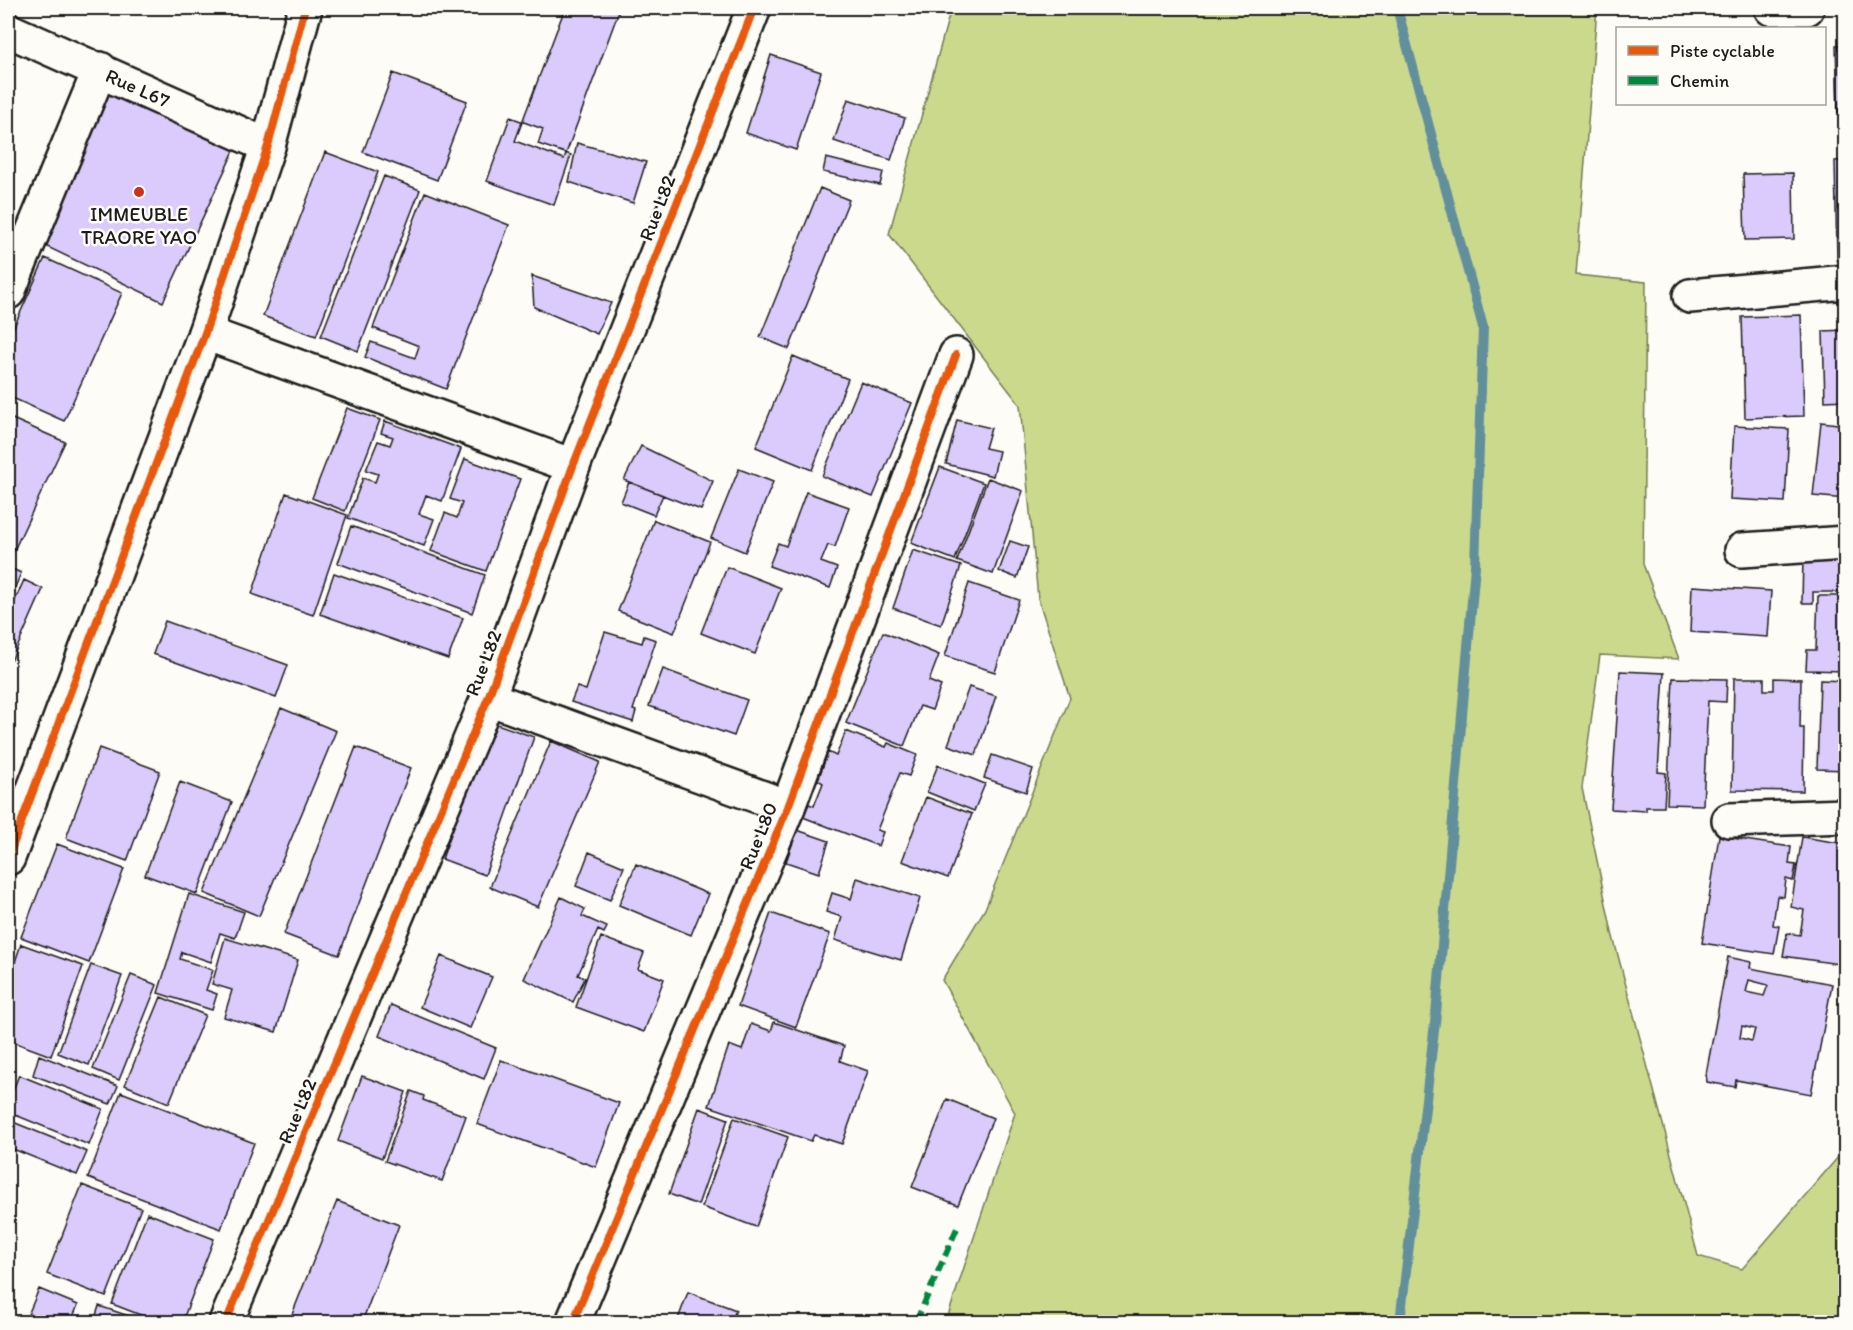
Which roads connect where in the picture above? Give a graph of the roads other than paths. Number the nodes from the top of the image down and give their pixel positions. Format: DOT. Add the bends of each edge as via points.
graph roads {
  1 [pos="305,8"];
  2 [pos="754,8"];
  3 [pos="1771,8"];
  4 [pos="1807,8"];
  5 [pos="8,30"];
  6 [pos="100,69"];
  7 [pos="268,146"];
  8 [pos="1845,282"];
  9 [pos="8,292"];
  10 [pos="1690,297"];
  11 [pos="205,333"];
  12 [pos="956,355"];
  13 [pos="573,466"];
  14 [pos="1845,543"];
  15 [pos="1742,550"];
  16 [pos="488,698"];
  17 [pos="788,807"];
  18 [pos="1845,816"];
  19 [pos="1729,820"];
  20 [pos="8,858"];
  21 [pos="226,1323"];
  22 [pos="573,1323"];
  1 -- 7 [label="street"];
  2 -- 13 [label="street, Rue L82"];
  3 -- 4 [label="street"];
  5 -- 6 [label="street, Rue L67"];
  6 -- 7 [label="street, Rue L67"];
  6 -- 9 [label="street"];
  7 -- 11 [label="street"];
  8 -- 10 [label="street"];
  11 -- 13 [label="street"];
  11 -- 20 [label="street"];
  12 -- 17 [label="street, Rue L80"];
  13 -- 16 [label="street, Rue L82"];
  14 -- 15 [label="street"];
  16 -- 17 [label="street"];
  16 -- 21 [label="street, Rue L82"];
  17 -- 22 [label="street, Rue L80"];
  18 -- 19 [label="street"];
}
